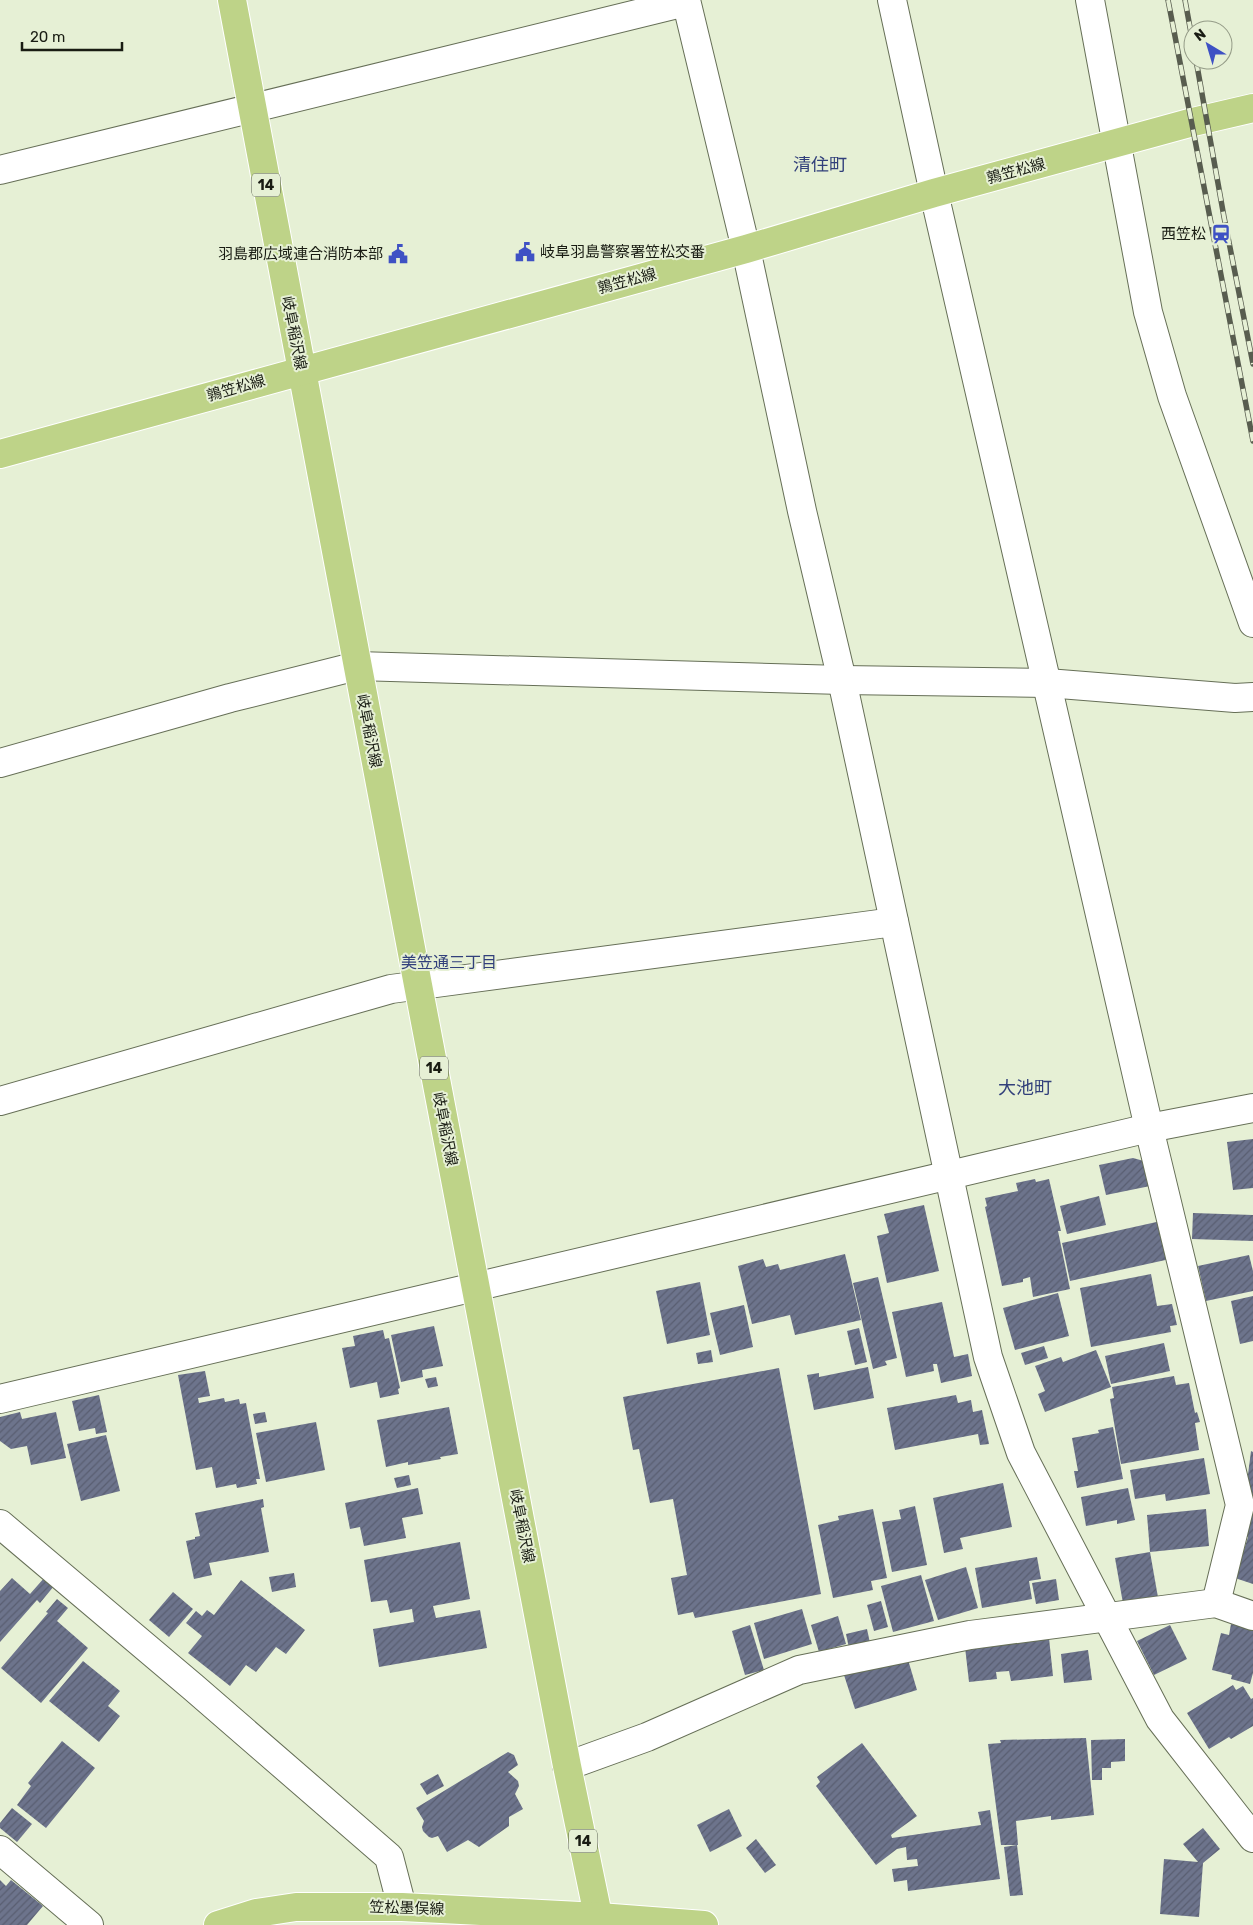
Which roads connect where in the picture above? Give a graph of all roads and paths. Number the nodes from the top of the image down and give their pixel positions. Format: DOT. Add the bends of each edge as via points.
graph roads {
  1 [pos="232,0"];
  2 [pos="892,0"];
  3 [pos="1090,0"];
  4 [pos="686,1"];
  5 [pos="252,108"];
  6 [pos="1253,108"];
  7 [pos="1115,144"];
  8 [pos="0,170"];
  9 [pos="934,193"];
  10 [pos="746,249"];
  11 [pos="300,370"];
  12 [pos="0,454"];
  13 [pos="1253,623"];
  14 [pos="357,666"];
  15 [pos="842,680"];
  16 [pos="1047,683"];
  17 [pos="1253,697"];
  18 [pos="0,763"];
  19 [pos="894,922"];
  20 [pos="418,984"];
  21 [pos="0,1101"];
  22 [pos="1253,1108"];
  23 [pos="1149,1128"];
  24 [pos="948,1176"];
  25 [pos="476,1286"];
  26 [pos="0,1399"];
  27 [pos="0,1524"];
  28 [pos="1216,1603"];
  29 [pos="1253,1616"];
  30 [pos="1107,1618"];
  31 [pos="567,1766"];
  32 [pos="1253,1838"];
  33 [pos="0,1850"];
  34 [pos="402,1907"];
  35 [pos="599,1921"];
  36 [pos="89,1925"];
  37 [pos="218,1925"];
  38 [pos="704,1925"];
  1 -- 5 [label="main road, 岐阜稲沢線 / 14"];
  2 -- 9 [label="street"];
  3 -- 7 [label="street"];
  4 -- 5 [label="street"];
  4 -- 10 [label="street"];
  5 -- 8 [label="street"];
  5 -- 11 [label="main road, 岐阜稲沢線 / 14"];
  6 -- 7 [label="main road, 鶉笠松線"];
  7 -- 9 [label="main road, 鶉笠松線"];
  7 -- 13 [label="street" via="1148,312 1161,359"];
  9 -- 10 [label="main road, 鶉笠松線"];
  9 -- 16 [label="street"];
  10 -- 11 [label="main road, 鶉笠松線"];
  10 -- 15 [label="street"];
  11 -- 12 [label="main road, 鶉笠松線"];
  11 -- 14 [label="main road, 岐阜稲沢線 / 14"];
  14 -- 15 [label="street"];
  14 -- 18 [label="street"];
  14 -- 20 [label="main road, 岐阜稲沢線 / 14"];
  15 -- 16 [label="street"];
  15 -- 19 [label="street"];
  16 -- 17 [label="street"];
  16 -- 23 [label="street"];
  19 -- 20 [label="street"];
  19 -- 24 [label="street"];
  20 -- 21 [label="street"];
  20 -- 25 [label="main road, 岐阜稲沢線 / 14"];
  22 -- 23 [label="street"];
  23 -- 24 [label="street"];
  23 -- 28 [label="street" via="1240,1505"];
  24 -- 25 [label="street"];
  24 -- 30 [label="street" via="988,1357 1021,1453"];
  25 -- 26 [label="street"];
  25 -- 31 [label="main road, 岐阜稲沢線 / 14"];
  27 -- 34 [label="street" via="389,1857"];
  28 -- 29 [label="street"];
  28 -- 30 [label="street"];
  30 -- 31 [label="street" via="970,1635 800,1670 647,1737"];
  30 -- 32 [label="street" via="1160,1719"];
  31 -- 35 [label="main road, 岐阜稲沢線 / 14"];
  33 -- 36 [label="street"];
  34 -- 35 [label="main road, 笠松墨俣線"];
  34 -- 37 [label="main road, 笠松墨俣線" via="296,1907 256,1913"];
  35 -- 38 [label="main road"];
}
